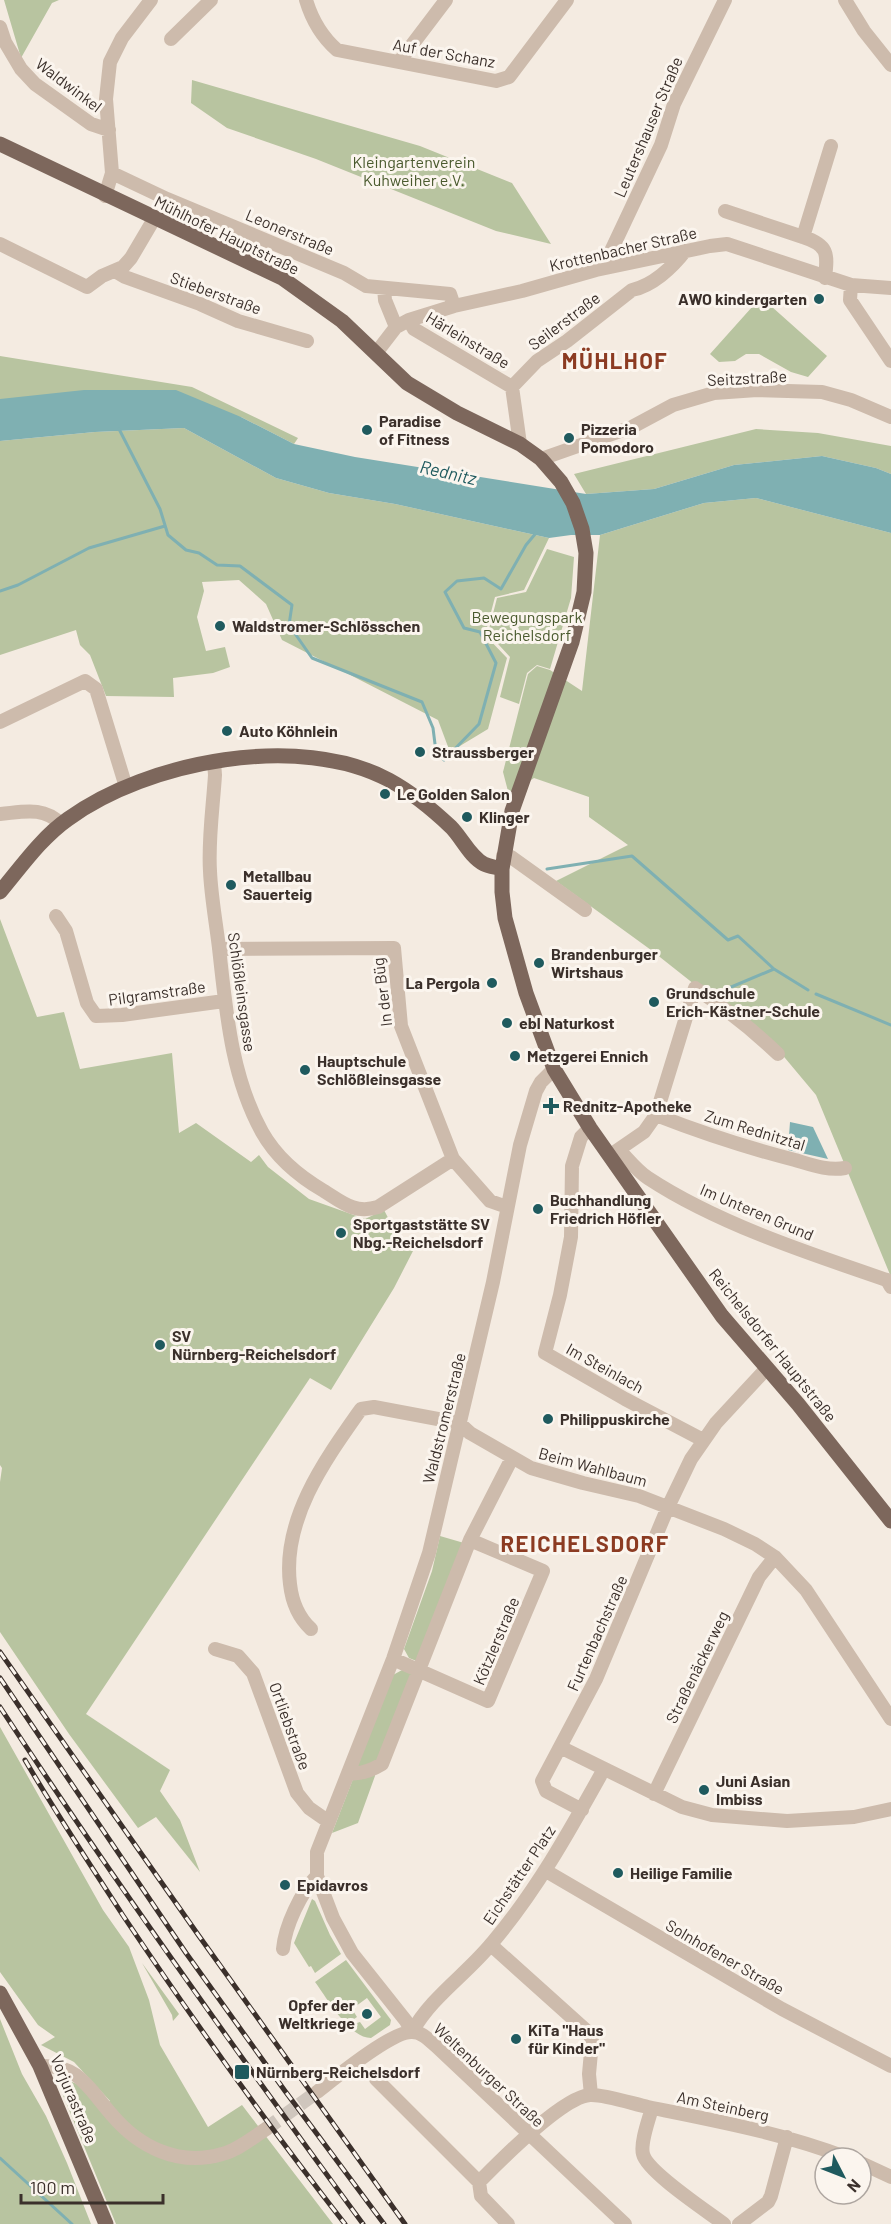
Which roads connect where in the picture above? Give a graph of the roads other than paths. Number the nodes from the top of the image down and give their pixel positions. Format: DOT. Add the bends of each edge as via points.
graph roads {
  1 [pos="151,0"];
  2 [pos="212,0"];
  3 [pos="306,0"];
  4 [pos="446,0"];
  5 [pos="567,0"];
  6 [pos="725,0"];
  7 [pos="845,0"];
  8 [pos="0,27"];
  9 [pos="171,39"];
  10 [pos="399,62"];
  11 [pos="891,65"];
  12 [pos="109,130"];
  13 [pos="0,144"];
  14 [pos="831,146"];
  15 [pos="112,172"];
  16 [pos="105,196"];
  17 [pos="725,211"];
  18 [pos="154,219"];
  19 [pos="803,237"];
  20 [pos="0,244"];
  21 [pos="685,251"];
  22 [pos="603,268"];
  23 [pos="115,271"];
  24 [pos="825,278"];
  25 [pos="851,285"];
  26 [pos="384,288"];
  27 [pos="891,288"];
  28 [pos="454,306"];
  29 [pos="409,320"];
  30 [pos="396,327"];
  31 [pos="307,341"];
  32 [pos="376,353"];
  33 [pos="889,356"];
  34 [pos="512,387"];
  35 [pos="891,417"];
  36 [pos="520,444"];
  37 [pos="546,465"];
  38 [pos="0,722"];
  39 [pos="214,762"];
  40 [pos="126,787"];
  41 [pos="0,814"];
  42 [pos="62,824"];
  43 [pos="502,862"];
  44 [pos="0,892"];
  45 [pos="585,910"];
  46 [pos="56,916"];
  47 [pos="219,949"];
  48 [pos="224,1001"];
  49 [pos="778,1054"];
  50 [pos="554,1068"];
  51 [pos="656,1115"];
  52 [pos="590,1128"];
  53 [pos="615,1153"];
  54 [pos="453,1159"];
  55 [pos="845,1168"];
  56 [pos="507,1207"];
  57 [pos="891,1287"];
  58 [pos="767,1368"];
  59 [pos="459,1423"];
  60 [pos="703,1440"];
  61 [pos="512,1458"];
  62 [pos="668,1507"];
  63 [pos="891,1521"];
  64 [pos="470,1540"];
  65 [pos="775,1557"];
  66 [pos="311,1629"];
  67 [pos="215,1649"];
  68 [pos="393,1659"];
  69 [pos="420,1670"];
  70 [pos="891,1719"];
  71 [pos="560,1747"];
  72 [pos="604,1769"];
  73 [pos="348,1773"];
  74 [pos="654,1794"];
  75 [pos="891,1809"];
  76 [pos="582,1810"];
  77 [pos="329,1822"];
  78 [pos="546,1871"];
  79 [pos="317,1876"];
  80 [pos="491,1945"];
  81 [pos="283,1949"];
  82 [pos="0,1993"];
  83 [pos="412,2032"];
  84 [pos="40,2066"];
  85 [pos="891,2066"];
  86 [pos="376,2079"];
  87 [pos="317,2092"];
  88 [pos="591,2095"];
  89 [pos="651,2108"];
  90 [pos="266,2129"];
  91 [pos="528,2134"];
  92 [pos="788,2138"];
  93 [pos="813,2146"];
  94 [pos="873,2169"];
  95 [pos="891,2177"];
  96 [pos="479,2182"];
  97 [pos="106,2224"];
  98 [pos="508,2224"];
  99 [pos="625,2224"];
  100 [pos="724,2224"];
  101 [pos="739,2224"];
  1 -- 12 [label="street" via="122,38 110,62 106,99"];
  2 -- 9 [label="street"];
  3 -- 10 [label="street, Auf der Schanz" via="312,19 337,50"];
  4 -- 10 [label="street"];
  5 -- 10 [label="street, Auf der Schanz" via="509,77 496,81"];
  6 -- 22 [label="street, Leutershauser Straße" via="674,104 662,145"];
  7 -- 11 [label="street"];
  8 -- 12 [label="street, Waldwinkel" via="21,69 35,84 91,124"];
  12 -- 15 [label="street"];
  13 -- 16 [label="main road, Mühlhofer Hauptstraße"];
  14 -- 19 [label="street"];
  15 -- 16 [label="street"];
  15 -- 26 [label="street, Leonerstraße" via="366,285"];
  16 -- 18 [label="main road, Mühlhofer Hauptstraße"];
  17 -- 19 [label="street"];
  18 -- 23 [label="street" via="131,258"];
  18 -- 32 [label="main road, Mühlhofer Hauptstraße" via="282,278 342,321"];
  19 -- 24 [label="street" via="819,242 824,249"];
  20 -- 23 [label="street" via="87,287"];
  21 -- 22 [label="street, Krottenbacher Straße"];
  21 -- 24 [label="street, Krottenbacher Straße" via="727,244"];
  21 -- 34 [label="street, Seilerstraße" via="644,288 632,290 537,361"];
  22 -- 28 [label="street, Krottenbacher Straße"];
  23 -- 31 [label="street, Stieberstraße" via="238,321"];
  24 -- 25 [label="street, Krottenbacher Straße"];
  25 -- 27 [label="street, Krottenbacher Straße"];
  25 -- 33 [label="street" via="850,300"];
  26 -- 28 [label="street, Leonerstraße" via="450,294"];
  26 -- 30 [label="street"];
  28 -- 29 [label="street, Krottenbacher Straße"];
  29 -- 30 [label="street, Krottenbacher Straße"];
  29 -- 34 [label="street, Härleinstraße" via="414,329"];
  30 -- 32 [label="street, Krottenbacher Straße"];
  32 -- 36 [label="main road, Mühlhofer Hauptstraße" via="422,394"];
  34 -- 36 [label="street"];
  35 -- 37 [label="street, Seitzstraße" via="822,392 714,393 673,405"];
  36 -- 37 [label="main road, Mühlhofer Hauptstraße"];
  37 -- 43 [label="main road, Reichelsdorfer Hauptstraße" via="568,494 578,516 585,542 584,592 558,682 512,811"];
  38 -- 40 [label="street" via="85,681 96,689"];
  39 -- 40 [label="main road"];
  39 -- 43 [label="main road" via="266,754 300,755 371,772 404,789 430,809 453,829 479,861"];
  39 -- 47 [label="street, Schlößleinsgasse" via="210,870"];
  40 -- 42 [label="main road"];
  41 -- 42 [label="street" via="36,810"];
  42 -- 44 [label="main road"];
  43 -- 45 [label="street" via="511,857"];
  43 -- 50 [label="main road, Reichelsdorfer Hauptstraße" via="507,926 532,1012"];
  46 -- 48 [label="street, Pilgramstraße" via="66,931 87,1003 96,1016 122,1016"];
  47 -- 48 [label="street, Schlößleinsgasse"];
  47 -- 54 [label="street, In der Büg" via="394,948 401,1026"];
  48 -- 54 [label="street, Schlößleinsgasse" via="233,1052 262,1133 294,1170 316,1186 351,1208 366,1211"];
  49 -- 51 [label="street" via="728,1010 695,988"];
  50 -- 52 [label="main road, Reichelsdorfer Hauptstraße"];
  50 -- 56 [label="street, Waldstromerstraße" via="536,1091"];
  51 -- 53 [label="street" via="644,1132"];
  51 -- 55 [label="street, Zum Rednitztal" via="780,1157 833,1170"];
  52 -- 53 [label="main road, Reichelsdorfer Hauptstraße"];
  52 -- 60 [label="street, Im Steinlach" via="581,1137 572,1166 571,1237 545,1353"];
  53 -- 57 [label="street, Im Unteren Grund" via="646,1177 712,1214 887,1280"];
  53 -- 58 [label="main road, Reichelsdorfer Hauptstraße" via="715,1307"];
  54 -- 56 [label="street, In der Büg" via="490,1201"];
  56 -- 59 [label="street, Waldstromerstraße" via="494,1282"];
  58 -- 60 [label="street, Furtenbachstraße"];
  58 -- 63 [label="main road, Reichelsdorfer Hauptstraße"];
  59 -- 61 [label="street, Beim Wahlbaum"];
  59 -- 66 [label="street, Beim Wahlbaum" via="375,1407 361,1409 329,1455 292,1536 290,1589 297,1612"];
  59 -- 68 [label="street, Waldstromerstraße" via="429,1553"];
  60 -- 62 [label="street, Furtenbachstraße"];
  61 -- 62 [label="street, Beim Wahlbaum" via="531,1468"];
  61 -- 64 [label="street"];
  62 -- 65 [label="street, Beim Wahlbaum" via="740,1536"];
  62 -- 71 [label="street, Furtenbachstraße" via="604,1661"];
  64 -- 69 [label="street"];
  64 -- 69 [label="street, Kötzlerstraße" via="543,1572 488,1701"];
  65 -- 70 [label="street, Beim Wahlbaum" via="817,1604"];
  65 -- 74 [label="street, Straßenäckerweg" via="759,1577"];
  67 -- 77 [label="street, Ortliebstraße" via="238,1656 253,1673 297,1793 309,1808"];
  68 -- 69 [label="street, Kötzlerstraße"];
  68 -- 73 [label="street, Waldstromerstraße"];
  69 -- 73 [label="street" via="382,1764 370,1771"];
  71 -- 72 [label="street"];
  71 -- 76 [label="street, Furtenbachstraße" via="542,1781 546,1791"];
  72 -- 74 [label="street"];
  72 -- 76 [label="street, Eichstätter Platz"];
  73 -- 77 [label="street, Waldstromerstraße"];
  74 -- 75 [label="street" via="712,1815 776,1821 854,1817"];
  76 -- 78 [label="street, Eichstätter Platz"];
  77 -- 79 [label="street, Waldstromerstraße" via="317,1852"];
  78 -- 80 [label="street, Eichstätter Platz"];
  78 -- 85 [label="street, Solnhofener Straße" via="773,2004"];
  79 -- 81 [label="street" via="305,1888"];
  79 -- 83 [label="street, Waldstromerstraße" via="352,1953"];
  80 -- 83 [label="street, Eichstätter Platz" via="427,2009"];
  80 -- 88 [label="street" via="589,2032"];
  82 -- 84 [label="main road, Vorjurastraße"];
  83 -- 87 [label="street, Weltenburger Straße" via="372,2051"];
  83 -- 91 [label="street, Weltenburger Straße" via="430,2041"];
  84 -- 90 [label="street" via="57,2066 73,2072 135,2138 173,2156 206,2158 224,2154"];
  84 -- 97 [label="main road, Vorjurastraße"];
  86 -- 96 [label="street"];
  88 -- 89 [label="street, Am Steinberg"];
  88 -- 91 [label="street" via="568,2105"];
  89 -- 92 [label="street, Am Steinberg"];
  89 -- 100 [label="street, Am Steinberg" via="642,2151 645,2159 670,2184"];
  91 -- 96 [label="street"];
  91 -- 99 [label="street, Weltenburger Straße"];
  92 -- 93 [label="street, Am Steinberg"];
  92 -- 101 [label="street, Am Steinberg" via="768,2202"];
  94 -- 95 [label="street"];
  96 -- 98 [label="street" via="481,2196"];
}
